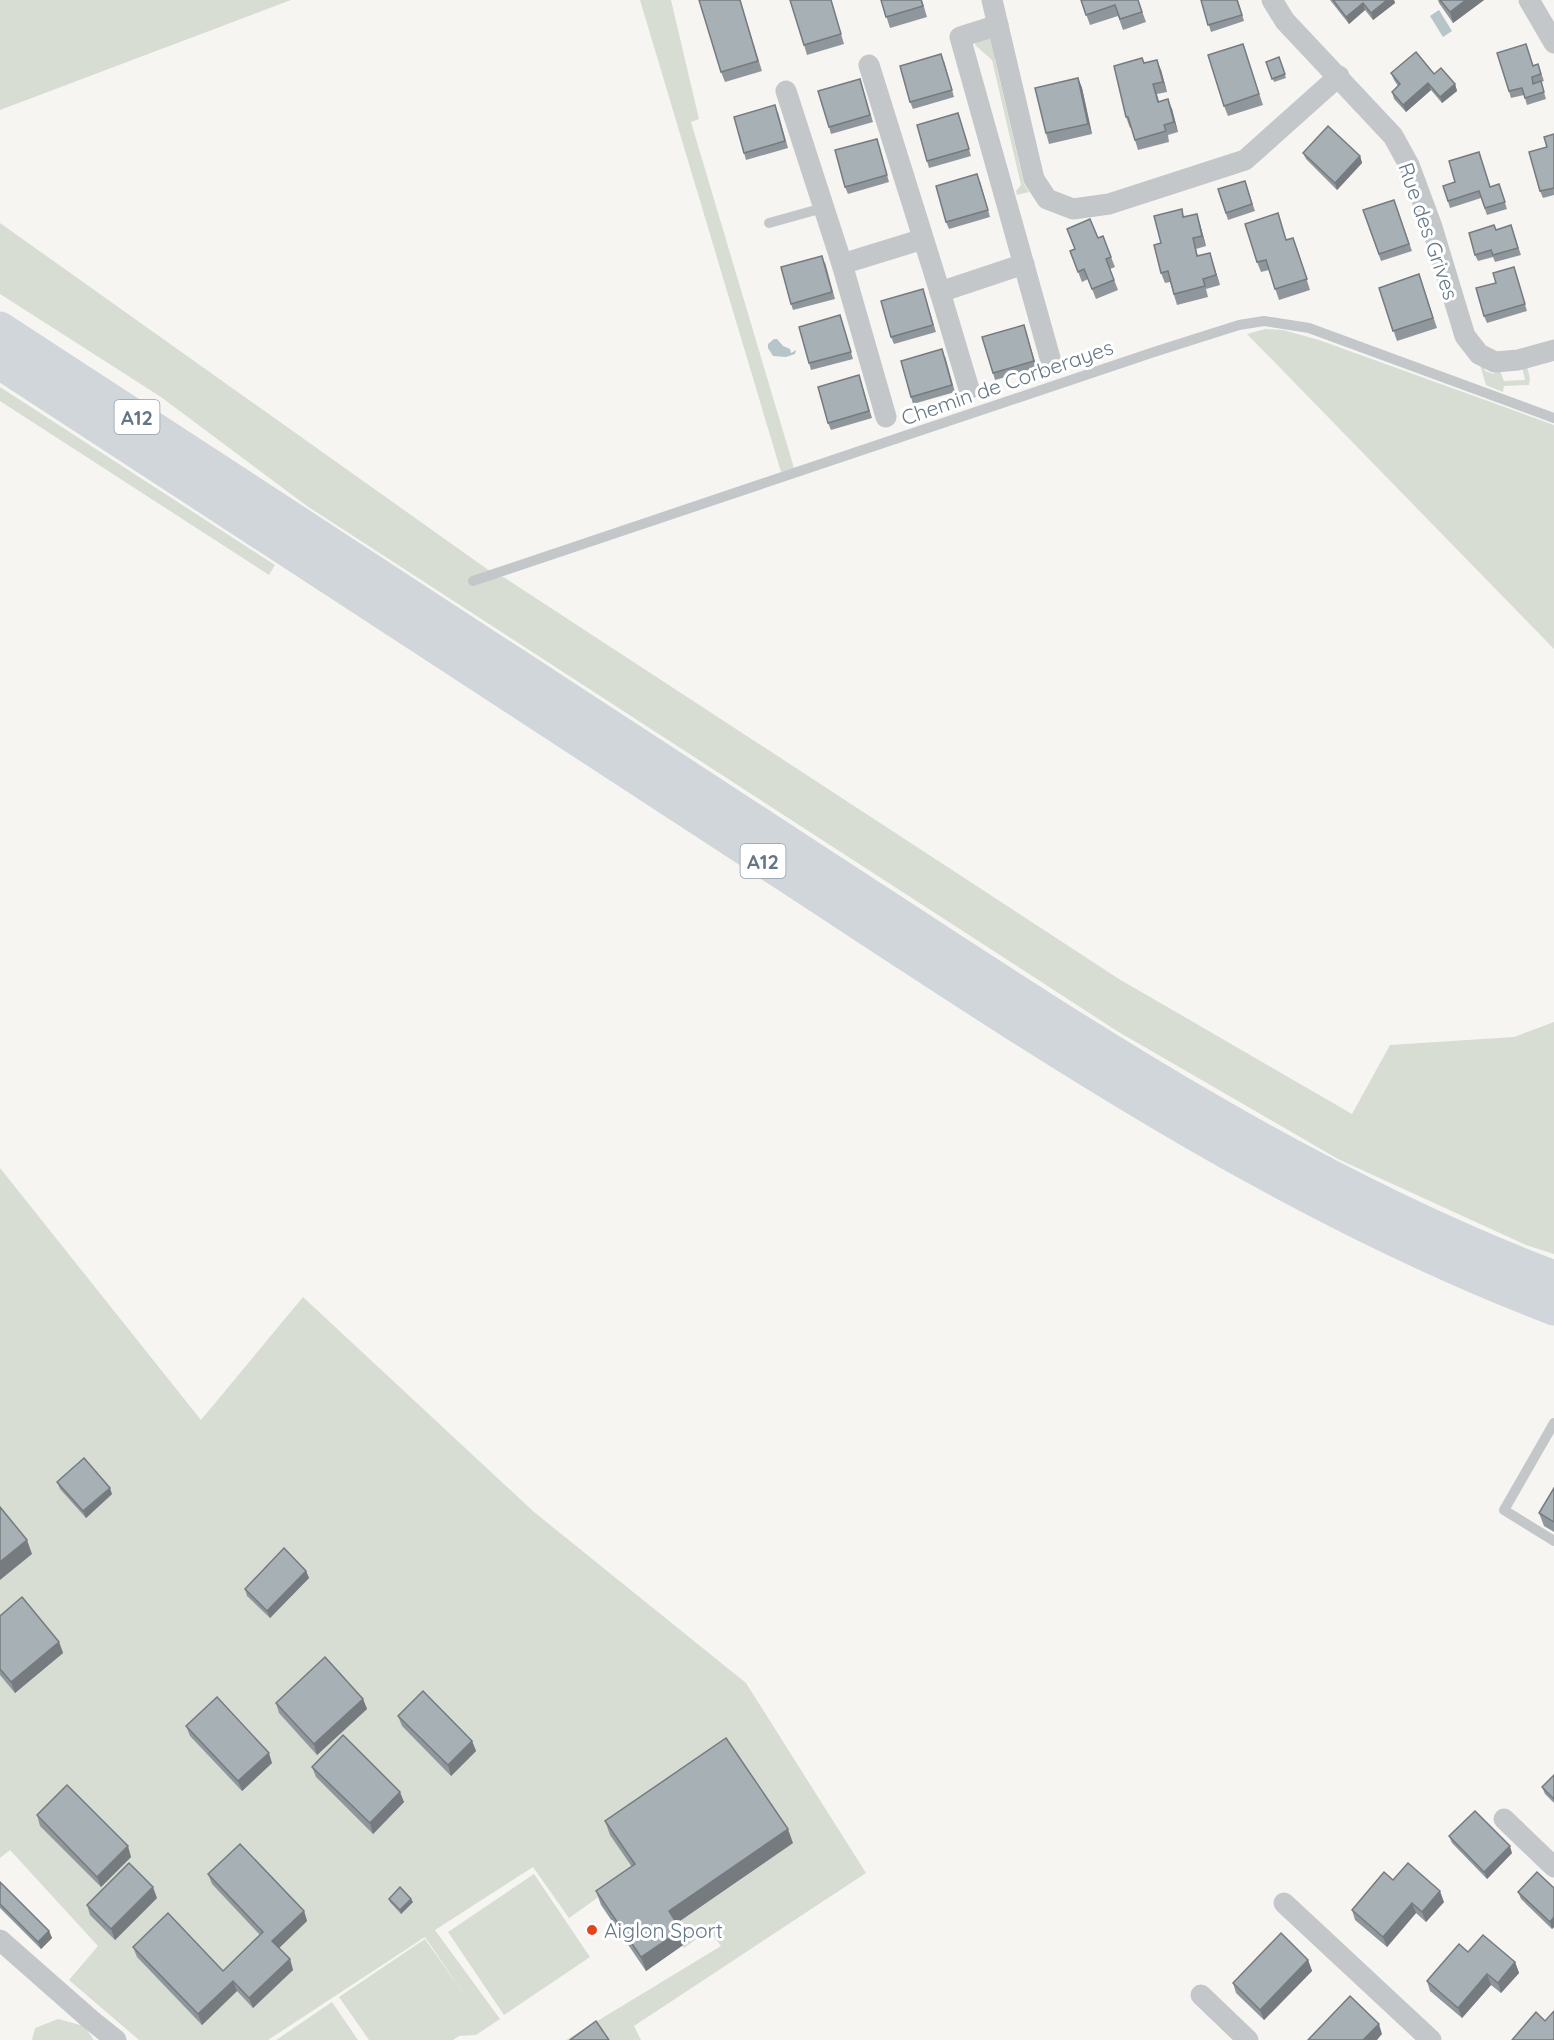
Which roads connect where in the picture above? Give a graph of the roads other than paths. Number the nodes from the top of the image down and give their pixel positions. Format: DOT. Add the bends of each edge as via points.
graph roads {
  1 [pos="992,0"];
  2 [pos="1272,0"];
  3 [pos="1529,0"];
  4 [pos="998,25"];
  5 [pos="1554,43"];
  6 [pos="869,65"];
  7 [pos="1339,76"];
  8 [pos="786,91"];
  9 [pos="824,208"];
  10 [pos="770,223"];
  11 [pos="923,239"];
  12 [pos="842,264"];
  13 [pos="1024,264"];
  14 [pos="940,292"];
  15 [pos="0,328"];
  16 [pos="1554,350"];
  17 [pos="0,363"];
  18 [pos="1052,365"];
  19 [pos="969,389"];
  20 [pos="886,417"];
  21 [pos="1554,418"];
  22 [pos="473,581"];
  23 [pos="1554,1277"];
  24 [pos="1554,1309"];
  25 [pos="1554,1423"];
  26 [pos="1554,1541"];
  27 [pos="1504,1819"];
  28 [pos="1554,1866"];
  29 [pos="1284,1903"];
  30 [pos="0,1940"];
  31 [pos="1201,1995"];
  32 [pos="116,2040"];
  33 [pos="1248,2040"];
  34 [pos="1431,2040"];
  1 -- 4 [label="street"];
  2 -- 7 [label="street, Rue des Grives" via="1285,21"];
  3 -- 5 [label="street"];
  4 -- 7 [label="street" via="1034,179 1047,199 1073,209 1109,204 1245,160"];
  4 -- 13 [label="street" via="960,37"];
  6 -- 11 [label="street"];
  7 -- 16 [label="street, Rue des Grives" via="1386,127 1409,165 1465,336 1479,354 1496,362"];
  8 -- 9 [label="street"];
  9 -- 10 [label="lane"];
  9 -- 12 [label="street"];
  11 -- 12 [label="street"];
  11 -- 14 [label="street"];
  12 -- 20 [label="street"];
  13 -- 14 [label="street"];
  13 -- 18 [label="street"];
  14 -- 19 [label="street"];
  15 -- 23 [label="highway, A12" via="1142,1070 1366,1195 1475,1246"];
  17 -- 24 [label="highway, A12" via="940,977 1118,1088 1257,1170 1363,1226"];
  21 -- 22 [label="lane, Chemin de Corberayes" via="1309,328 1264,321 1165,349"];
  25 -- 26 [label="lane" via="1504,1510"];
  27 -- 28 [label="street"];
  29 -- 34 [label="street"];
  30 -- 32 [label="street"];
  31 -- 33 [label="street"];
}
